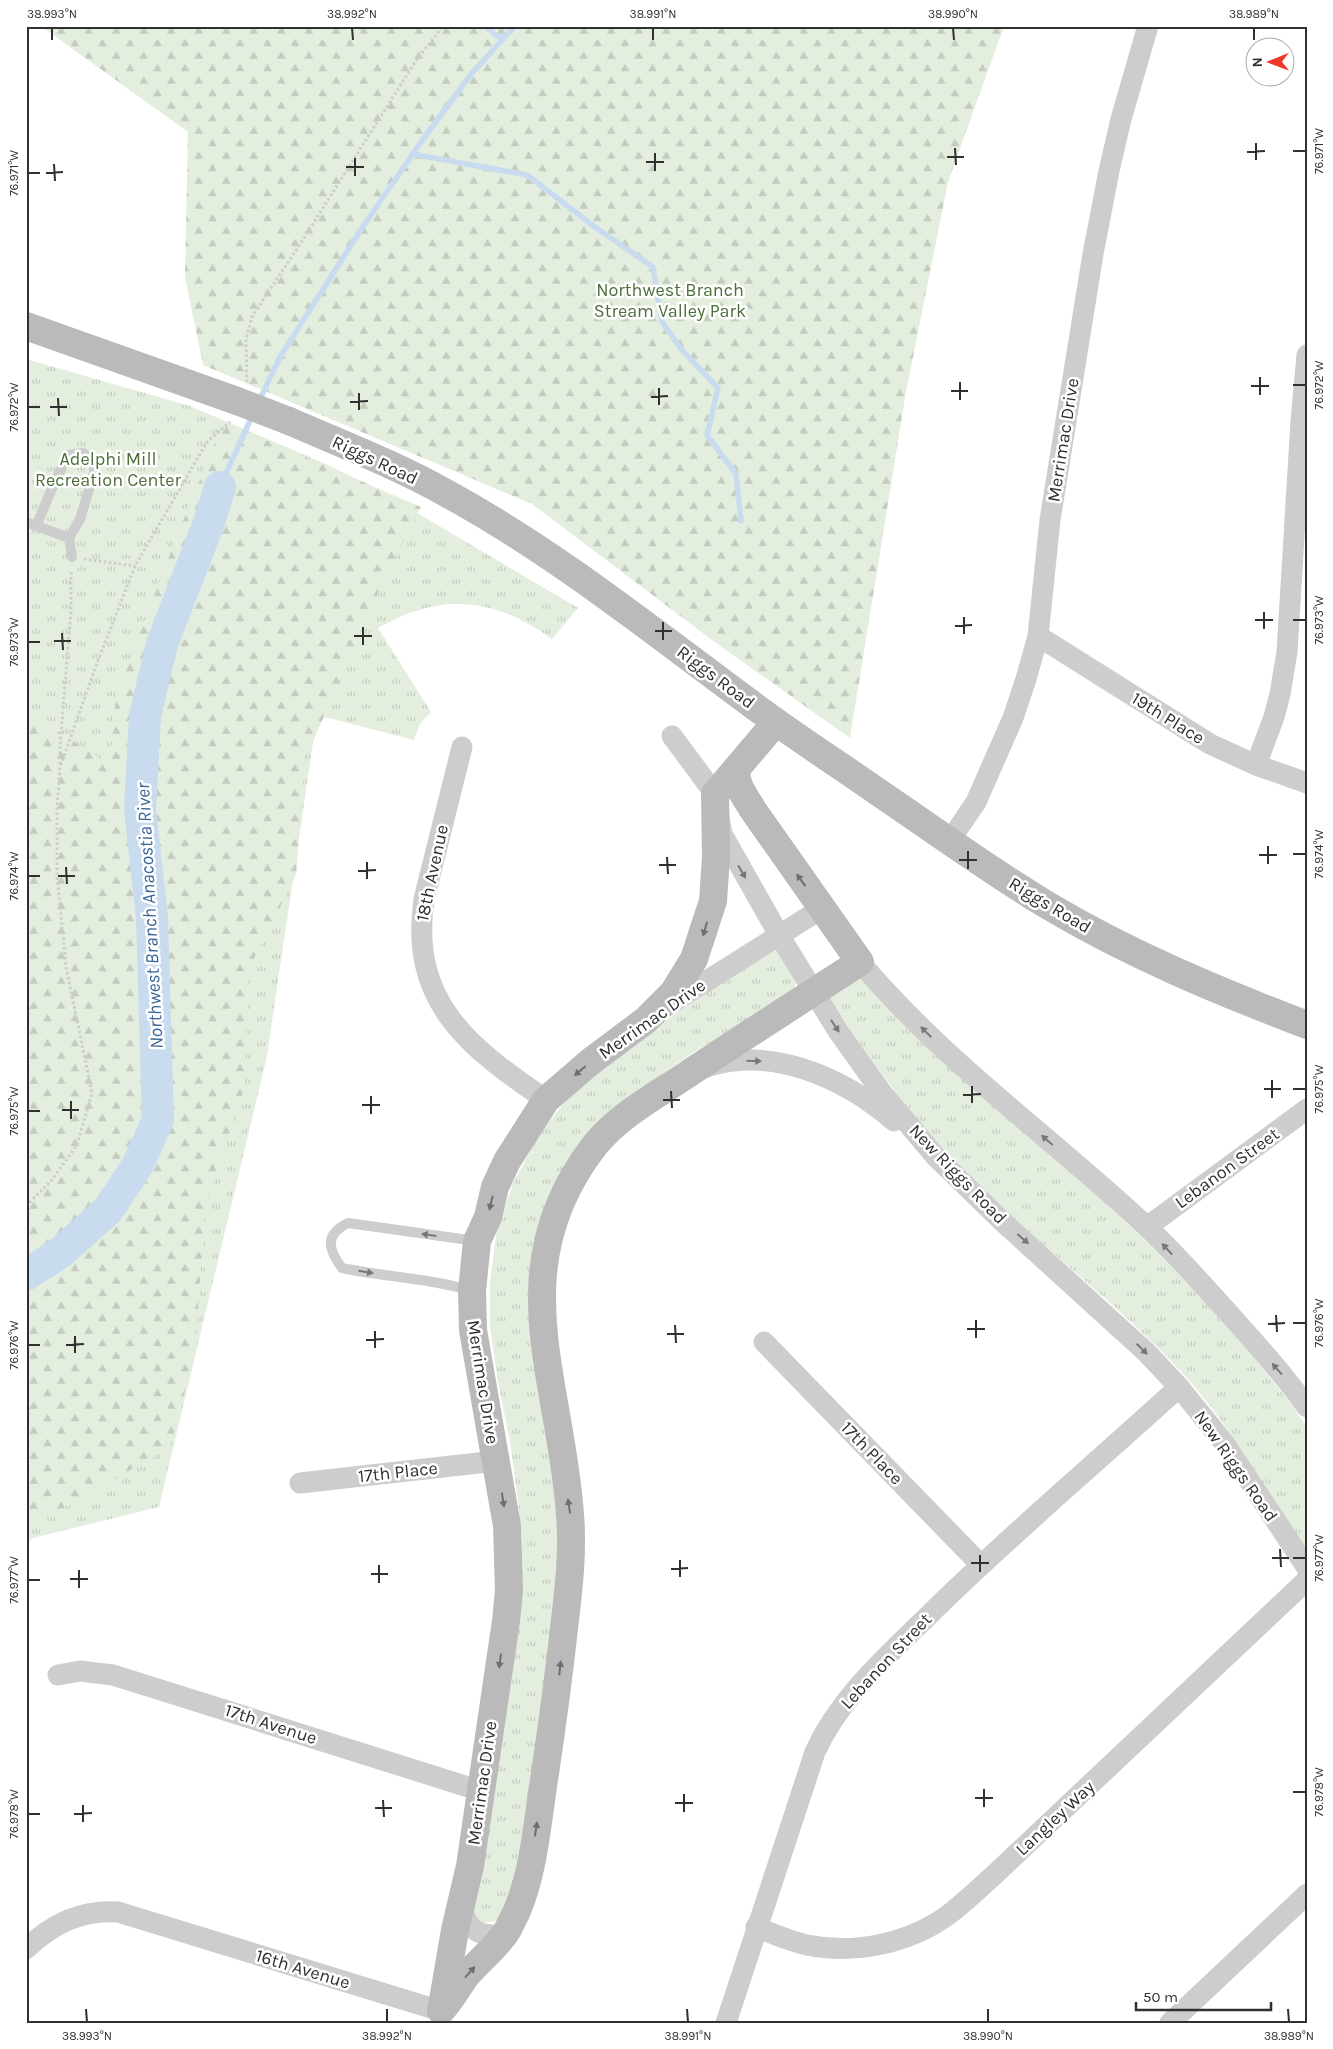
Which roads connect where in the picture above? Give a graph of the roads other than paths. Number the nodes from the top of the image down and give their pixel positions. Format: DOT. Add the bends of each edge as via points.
graph roads {
  1 [pos="1148,26"];
  2 [pos="26,326"];
  3 [pos="1307,354"];
  4 [pos="26,522"];
  5 [pos="36,526"];
  6 [pos="69,538"];
  7 [pos="72,557"];
  8 [pos="1038,636"];
  9 [pos="776,722"];
  10 [pos="672,736"];
  11 [pos="462,747"];
  12 [pos="1256,765"];
  13 [pos="736,771"];
  14 [pos="1307,783"];
  15 [pos="715,794"];
  16 [pos="950,842"];
  17 [pos="822,909"];
  18 [pos="779,935"];
  19 [pos="860,962"];
  20 [pos="814,992"];
  21 [pos="646,1020"];
  22 [pos="1307,1025"];
  23 [pos="689,1073"];
  24 [pos="546,1100"];
  25 [pos="1307,1108"];
  26 [pos="936,1158"];
  27 [pos="1147,1227"];
  28 [pos="478,1242"];
  29 [pos="472,1291"];
  30 [pos="764,1342"];
  31 [pos="1179,1387"];
  32 [pos="1307,1407"];
  33 [pos="496,1461"];
  34 [pos="300,1483"];
  35 [pos="980,1564"];
  36 [pos="1307,1568"];
  37 [pos="1307,1580"];
  38 [pos="58,1675"];
  39 [pos="481,1791"];
  40 [pos="1307,1894"];
  41 [pos="461,1906"];
  42 [pos="756,1928"];
  43 [pos="505,1935"];
  44 [pos="26,1949"];
  45 [pos="439,2017"];
  46 [pos="1176,2021"];
  47 [pos="726,2023"];
  1 -- 8 [label="street, Merrimac Drive" via="1119,128 1093,254 1050,520"];
  2 -- 9 [label="street, Riggs Road, bridge" via="289,421 445,492 494,521 646,625"];
  3 -- 12 [label="street" via="1287,652 1274,716"];
  4 -- 5 [label="lane"];
  5 -- 6 [label="lane"];
  5 -- 6 [label="lane" via="69,456 83,453 94,460 94,473 80,519"];
  6 -- 7 [label="lane"];
  8 -- 12 [label="street, 19th Place" via="1210,744"];
  8 -- 16 [label="street, Merrimac Drive" via="1013,718 976,802"];
  9 -- 13 [label="street"];
  9 -- 16 [label="street, Riggs Road"];
  10 -- 15 [label="street, New Riggs Road"];
  11 -- 24 [label="street, 18th Avenue" via="424,899 420,921 423,959 446,1012 471,1044"];
  12 -- 14 [label="street, 19th Place"];
  13 -- 15 [label="street"];
  17 -- 13 [label="street, one-way" via="753,810 739,787"];
  15 -- 18 [label="street, New Riggs Road, one-way" via="722,834"];
  15 -- 21 [label="street, one-way" via="713,901 702,940 685,976"];
  16 -- 22 [label="street, Riggs Road" via="1047,905 1117,944 1178,973"];
  17 -- 18 [label="street, Merrimac Drive"];
  17 -- 19 [label="street"];
  18 -- 20 [label="street, New Riggs Road"];
  18 -- 21 [label="street, Merrimac Drive"];
  19 -- 20 [label="street"];
  27 -- 19 [label="street, one-way" via="947,1053"];
  20 -- 23 [label="street"];
  20 -- 26 [label="street, New Riggs Road, one-way" via="882,1093"];
  21 -- 24 [label="street, Merrimac Drive, one-way"];
  23 -- 26 [label="street, one-way" via="730,1061 783,1064 814,1071 854,1091 880,1109"];
  43 -- 23 [label="street, one-way" via="529,1876 557,1690 569,1579 570,1514 542,1319 545,1249 568,1186 597,1143 644,1103"];
  24 -- 28 [label="street, Merrimac Drive, one-way" via="507,1160"];
  25 -- 27 [label="street, Lebanon Street"];
  26 -- 31 [label="street, New Riggs Road, one-way" via="1146,1352"];
  32 -- 27 [label="street, one-way" via="1243,1330"];
  28 -- 29 [label="street, Merrimac Drive"];
  28 -- 29 [label="lane, one-way" via="348,1223 338,1228 331,1240 332,1254 342,1268 444,1283"];
  29 -- 33 [label="street, Merrimac Drive" via="475,1348"];
  30 -- 35 [label="street, 17th Place"];
  31 -- 35 [label="street, Lebanon Street"];
  31 -- 36 [label="street, New Riggs Road" via="1225,1444"];
  33 -- 34 [label="street, 17th Place"];
  33 -- 39 [label="street, Merrimac Drive, one-way" via="507,1526 508,1592"];
  35 -- 42 [label="street, Lebanon Street" via="878,1665 832,1720 815,1752"];
  37 -- 42 [label="street, Langley Way" via="993,1876 934,1924 884,1944 848,1949 806,1945"];
  38 -- 39 [label="street, 17th Avenue" via="80,1671 113,1675"];
  39 -- 41 [label="street, Merrimac Drive"];
  40 -- 46 [label="street"];
  41 -- 43 [label="street" via="465,1921 472,1929 485,1936"];
  41 -- 45 [label="street, Merrimac Drive"];
  42 -- 47 [label="street, Lebanon Street"];
  45 -- 43 [label="street, one-way" via="464,1978"];
  44 -- 45 [label="street, 16th Avenue" via="60,1922 100,1911 118,1912"];
}
